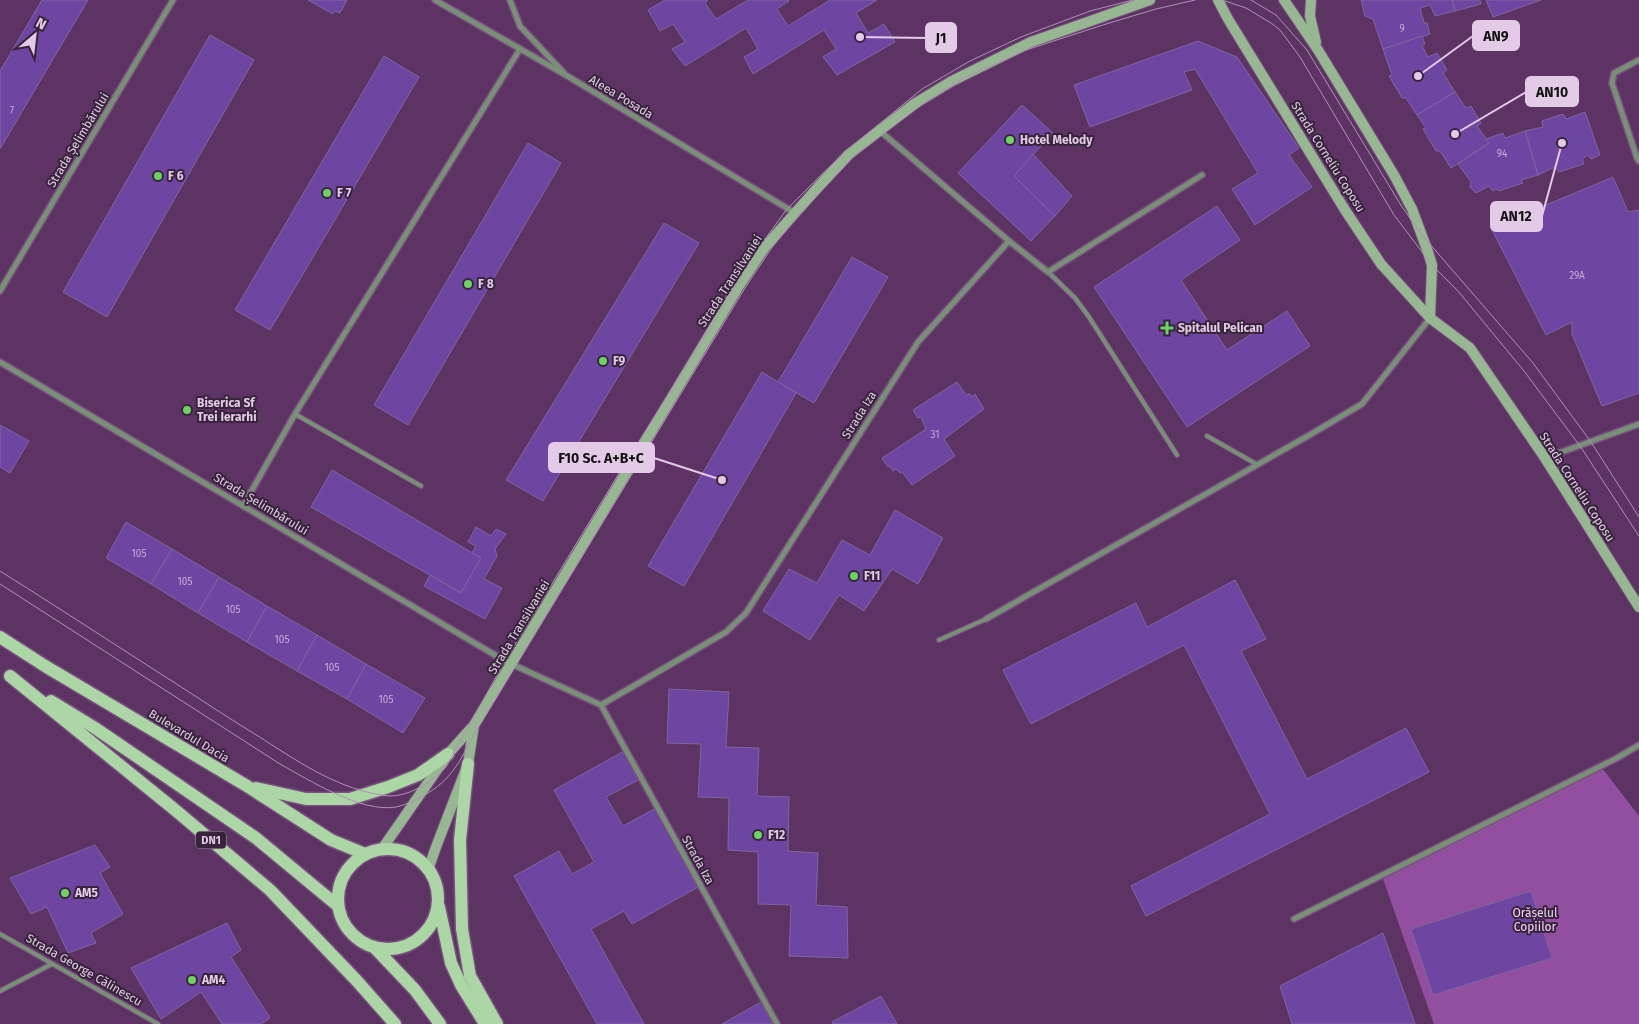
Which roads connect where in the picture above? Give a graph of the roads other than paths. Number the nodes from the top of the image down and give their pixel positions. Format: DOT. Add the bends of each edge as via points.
graph roads {
  1 [pos="173,0"];
  2 [pos="435,0"];
  3 [pos="510,0"];
  4 [pos="1150,0"];
  5 [pos="1218,0"];
  6 [pos="1284,0"];
  7 [pos="1311,0"];
  8 [pos="520,49"];
  9 [pos="1318,50"];
  10 [pos="1639,60"];
  11 [pos="568,77"];
  12 [pos="880,131"];
  13 [pos="1639,161"];
  14 [pos="1202,175"];
  15 [pos="794,213"];
  16 [pos="1009,242"];
  17 [pos="1048,272"];
  18 [pos="0,291"];
  19 [pos="1430,318"];
  20 [pos="0,362"];
  21 [pos="295,414"];
  22 [pos="1639,424"];
  23 [pos="1207,436"];
  24 [pos="1177,455"];
  25 [pos="1545,458"];
  26 [pos="1258,465"];
  27 [pos="421,486"];
  28 [pos="243,506"];
  29 [pos="1639,607"];
  30 [pos="986,618"];
  31 [pos="0,637"];
  32 [pos="938,640"];
  33 [pos="511,664"];
  34 [pos="5,673"];
  35 [pos="601,705"];
  36 [pos="474,725"];
  37 [pos="1639,744"];
  38 [pos="448,754"];
  39 [pos="468,764"];
  40 [pos="247,786"];
  41 [pos="382,849"];
  42 [pos="365,854"];
  43 [pos="433,875"];
  44 [pos="338,906"];
  45 [pos="438,906"];
  46 [pos="1294,919"];
  47 [pos="0,934"];
  48 [pos="375,948"];
  49 [pos="52,964"];
  50 [pos="0,991"];
  51 [pos="158,1024"];
  52 [pos="395,1024"];
  53 [pos="440,1024"];
  54 [pos="485,1024"];
  55 [pos="497,1024"];
  56 [pos="777,1024"];
  1 -- 18 [label="street, Strada Șelimbărului"];
  2 -- 8 [label="street, Aleea Posada"];
  3 -- 11 [label="street" via="520,26"];
  4 -- 12 [label="main road, Strada Transilvaniei" via="1003,54 914,104"];
  5 -- 19 [label="main road, Strada Corneliu Coposu" via="1345,210 1381,264"];
  6 -- 9 [label="main road"];
  7 -- 9 [label="main road" via="1310,16"];
  8 -- 11 [label="street, Aleea Posada"];
  8 -- 21 [label="street"];
  9 -- 19 [label="main road" via="1412,209 1432,265"];
  10 -- 13 [label="street" via="1614,73 1612,82"];
  11 -- 15 [label="street, Aleea Posada"];
  12 -- 15 [label="main road, Strada Transilvaniei" via="848,155"];
  12 -- 16 [label="street"];
  14 -- 17 [label="street"];
  15 -- 33 [label="main road, Strada Transilvaniei" via="765,247 740,286"];
  16 -- 17 [label="street"];
  16 -- 35 [label="street, Strada Iza" via="918,342 746,612 726,632"];
  17 -- 24 [label="lane" via="1089,317"];
  19 -- 25 [label="main road, Strada Corneliu Coposu" via="1470,348"];
  19 -- 26 [label="street" via="1362,404"];
  20 -- 28 [label="street, Strada Șelimbărului"];
  21 -- 27 [label="lane"];
  21 -- 28 [label="street"];
  22 -- 25 [label="street"];
  23 -- 26 [label="lane"];
  25 -- 29 [label="main road, Strada Corneliu Coposu"];
  26 -- 30 [label="street"];
  28 -- 33 [label="street, Strada Șelimbărului"];
  30 -- 32 [label="lane"];
  31 -- 40 [label="main road, Bulevardul Dacia"];
  33 -- 35 [label="street"];
  33 -- 36 [label="main road, Strada Transilvaniei"];
  34 -- 44 [label="main road, DN1" via="95,728 256,838"];
  34 -- 52 [label="main road, DN1" via="270,890"];
  35 -- 56 [label="street, Strada Iza"];
  36 -- 38 [label="main road, Strada Transilvaniei"];
  36 -- 39 [label="main road, Strada Transilvaniei"];
  37 -- 46 [label="street" via="1617,758"];
  38 -- 40 [label="main road" via="418,775 350,799 306,799"];
  38 -- 41 [label="main road, Strada Transilvaniei"];
  39 -- 43 [label="main road, Strada Transilvaniei" via="429,867"];
  39 -- 55 [label="main road" via="460,840 462,929 470,976"];
  40 -- 42 [label="main road, Bulevardul Dacia" via="331,840"];
  41 -- 42 [label="main road"];
  41 -- 43 [label="main road" via="397,849 411,854"];
  42 -- 44 [label="main road" via="343,876 338,890"];
  43 -- 45 [label="main road" via="438,890"];
  44 -- 48 [label="main road, DN1" via="350,932"];
  45 -- 48 [label="main road" via="433,922 423,936 409,946 392,950"];
  45 -- 54 [label="main road" via="450,964"];
  47 -- 49 [label="lane, Strada George Călinescu"];
  48 -- 53 [label="main road, DN1" via="415,990"];
  49 -- 50 [label="lane"];
  49 -- 51 [label="lane, Strada George Călinescu"];
}
